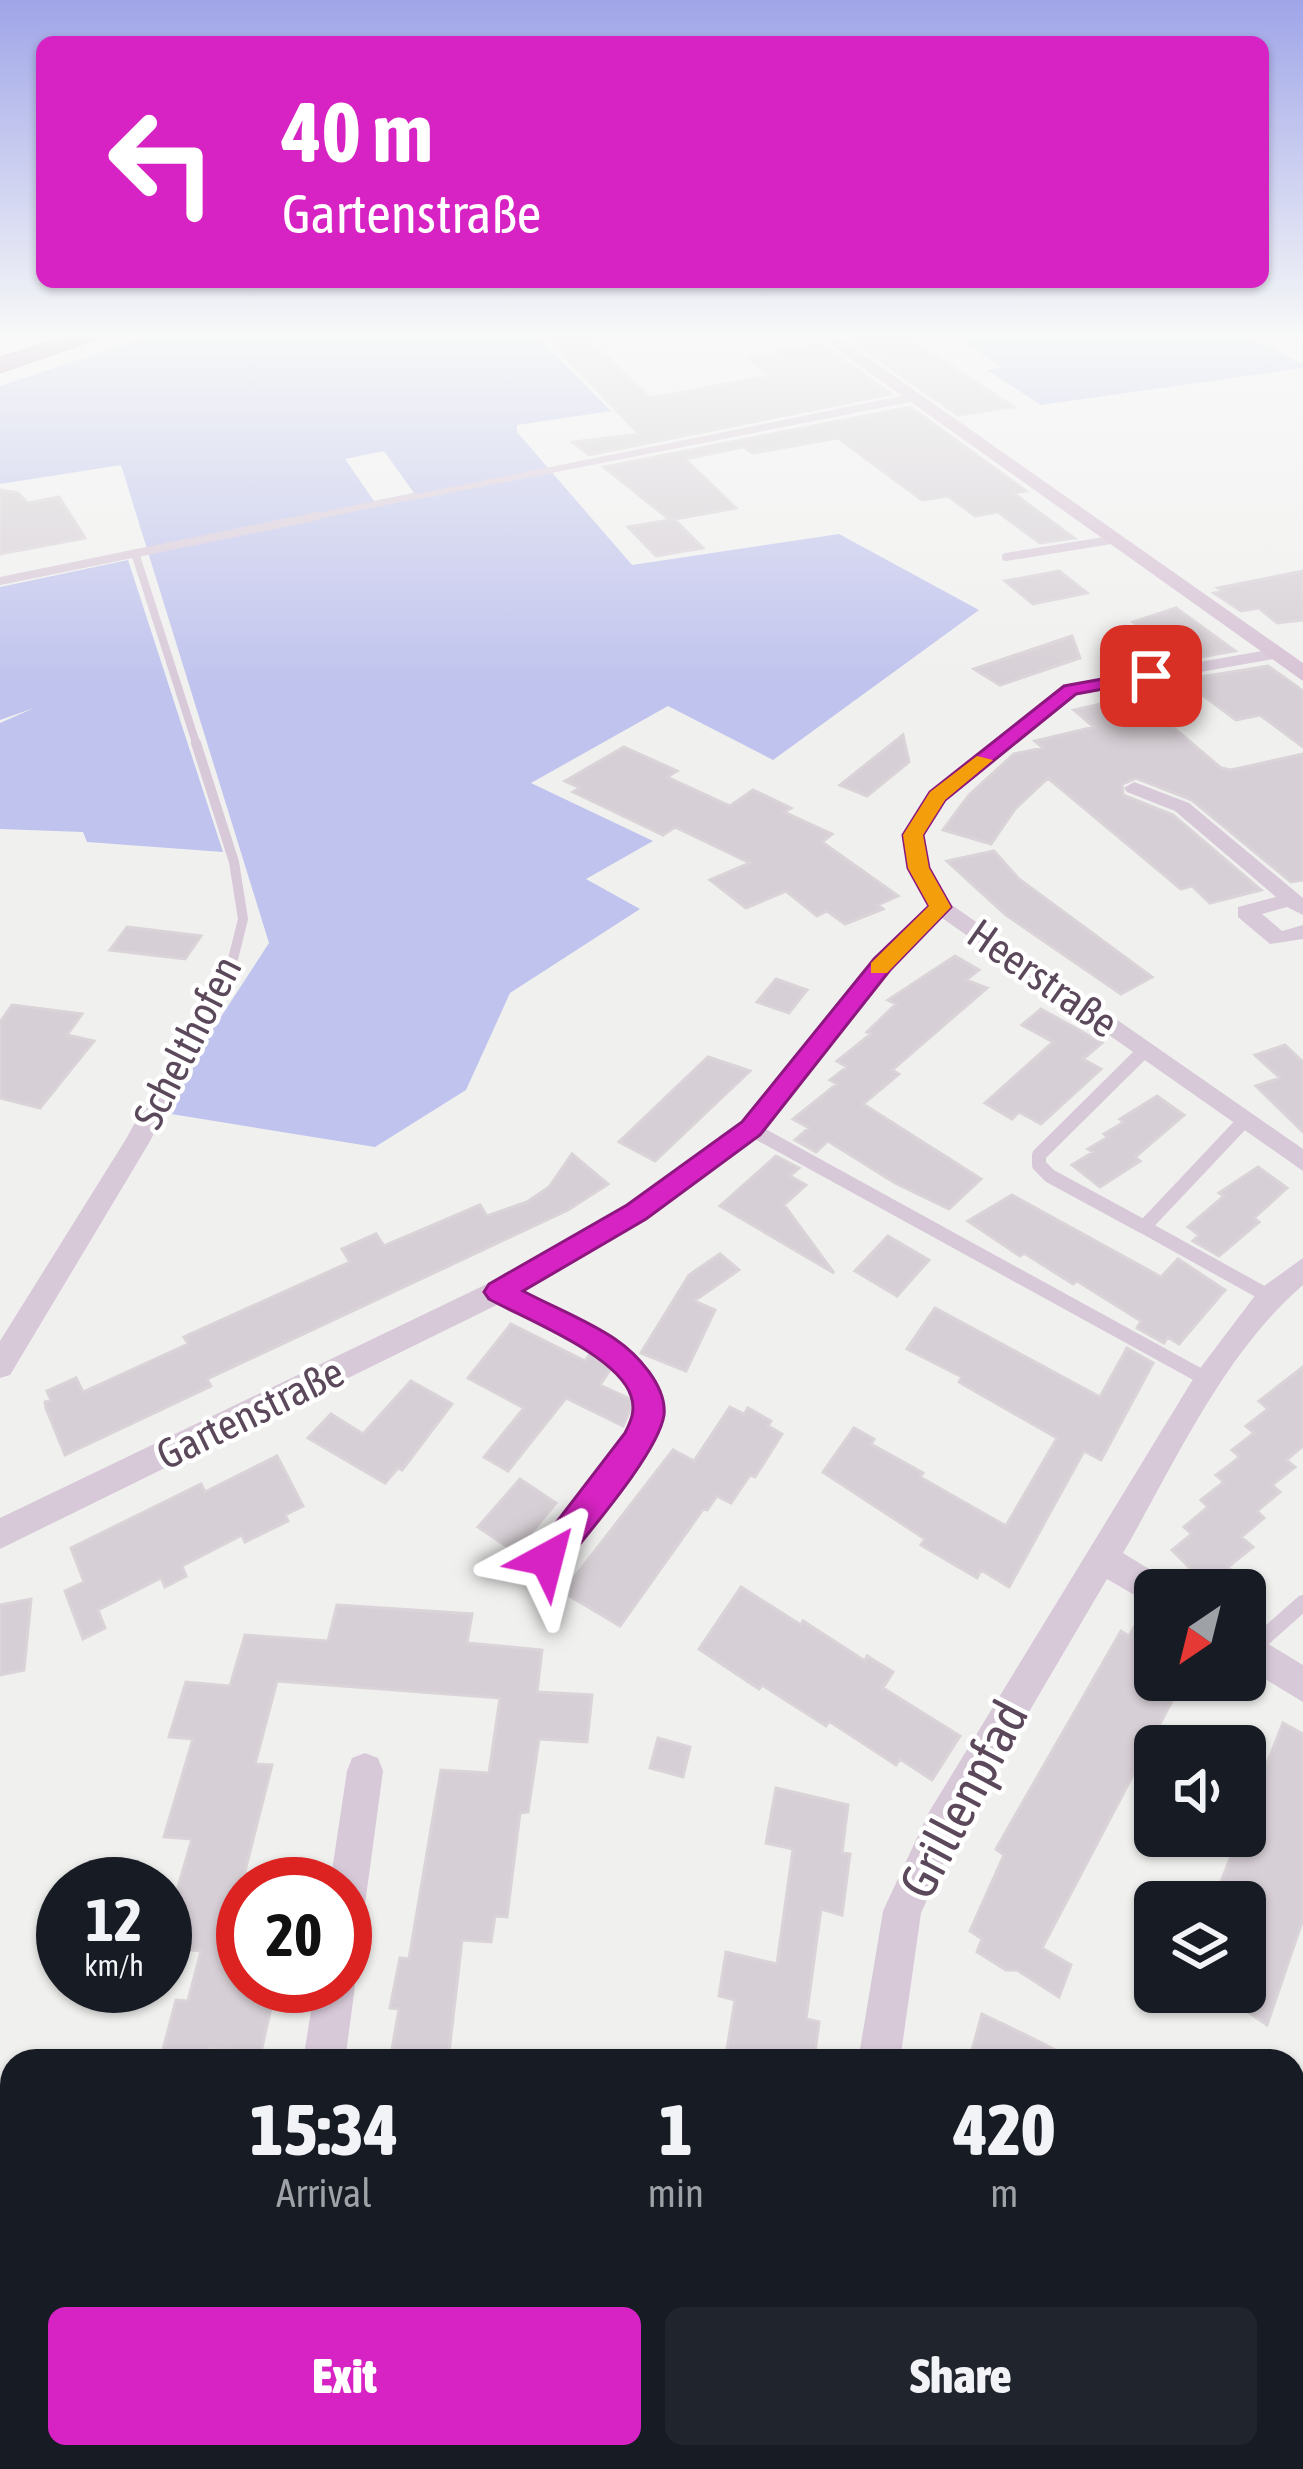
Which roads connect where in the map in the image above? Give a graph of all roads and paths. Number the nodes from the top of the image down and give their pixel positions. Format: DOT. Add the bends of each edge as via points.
graph roads {
  1 [pos="631,453"];
  2 [pos="990,453"];
  3 [pos="413,496"];
  4 [pos="1112,540"];
  5 [pos="136,553"];
  6 [pos="1006,557"];
  7 [pos="0,581"];
  8 [pos="1273,654"];
  9 [pos="1303,674"];
  10 [pos="1134,788"];
  11 [pos="1297,904"];
  12 [pos="940,907"];
  13 [pos="1303,932"];
  14 [pos="231,967"];
  15 [pos="1145,1050"];
  16 [pos="1245,1120"];
  17 [pos="751,1129"];
  18 [pos="1303,1162"];
  19 [pos="1144,1226"];
  20 [pos="1303,1269"];
  21 [pos="499,1292"];
  22 [pos="1270,1297"];
  23 [pos="0,1366"];
  24 [pos="1208,1380"];
  25 [pos="0,1534"];
  26 [pos="1101,1557"];
  27 [pos="547,1559"];
  28 [pos="1134,1578"];
  29 [pos="1303,1603"];
  30 [pos="1268,1662"];
  31 [pos="364,1771"];
  32 [pos="352,1857"];
  33 [pos="331,2013"];
  34 [pos="326,2049"];
  35 [pos="881,2049"];
  1 -- 3 [label="street"];
  2 -- 4 [label="main road"];
  3 -- 5 [label="lane"];
  4 -- 6 [label="lane"];
  4 -- 8 [label="main road"];
  5 -- 7 [label="lane"];
  5 -- 14 [label="lane, Schelthofen" via="234,862 243,919"];
  8 -- 9 [label="main road"];
  8 -- 12 [label="street" via="1070,690 937,796 913,835 918,868"];
  10 -- 11 [label="street" via="1182,807"];
  11 -- 13 [label="street" via="1246,912 1278,939"];
  12 -- 15 [label="street, Heerstraße"];
  12 -- 17 [label="street, Gartenstraße" via="882,964"];
  14 -- 23 [label="street, Schelthofen"];
  15 -- 16 [label="street, Heerstraße"];
  15 -- 19 [label="lane, Heerstraße" via="1039,1154 1039,1166"];
  16 -- 18 [label="street, Heerstraße"];
  16 -- 19 [label="lane"];
  17 -- 21 [label="street, Gartenstraße" via="637,1212"];
  17 -- 24 [label="lane"];
  19 -- 22 [label="lane, Heerstraße"];
  20 -- 22 [label="street, Grillenpfad"];
  21 -- 25 [label="street, Gartenstraße"];
  21 -- 27 [label="lane" via="606,1348 646,1395 638,1442"];
  22 -- 24 [label="street, Grillenpfad"];
  24 -- 26 [label="street, Grillenpfad"];
  26 -- 28 [label="street"];
  26 -- 35 [label="street, Grillenpfad" via="942,1825 902,1911"];
  29 -- 30 [label="lane"];
  31 -- 32 [label="street"];
  33 -- 34 [label="street"];
}
